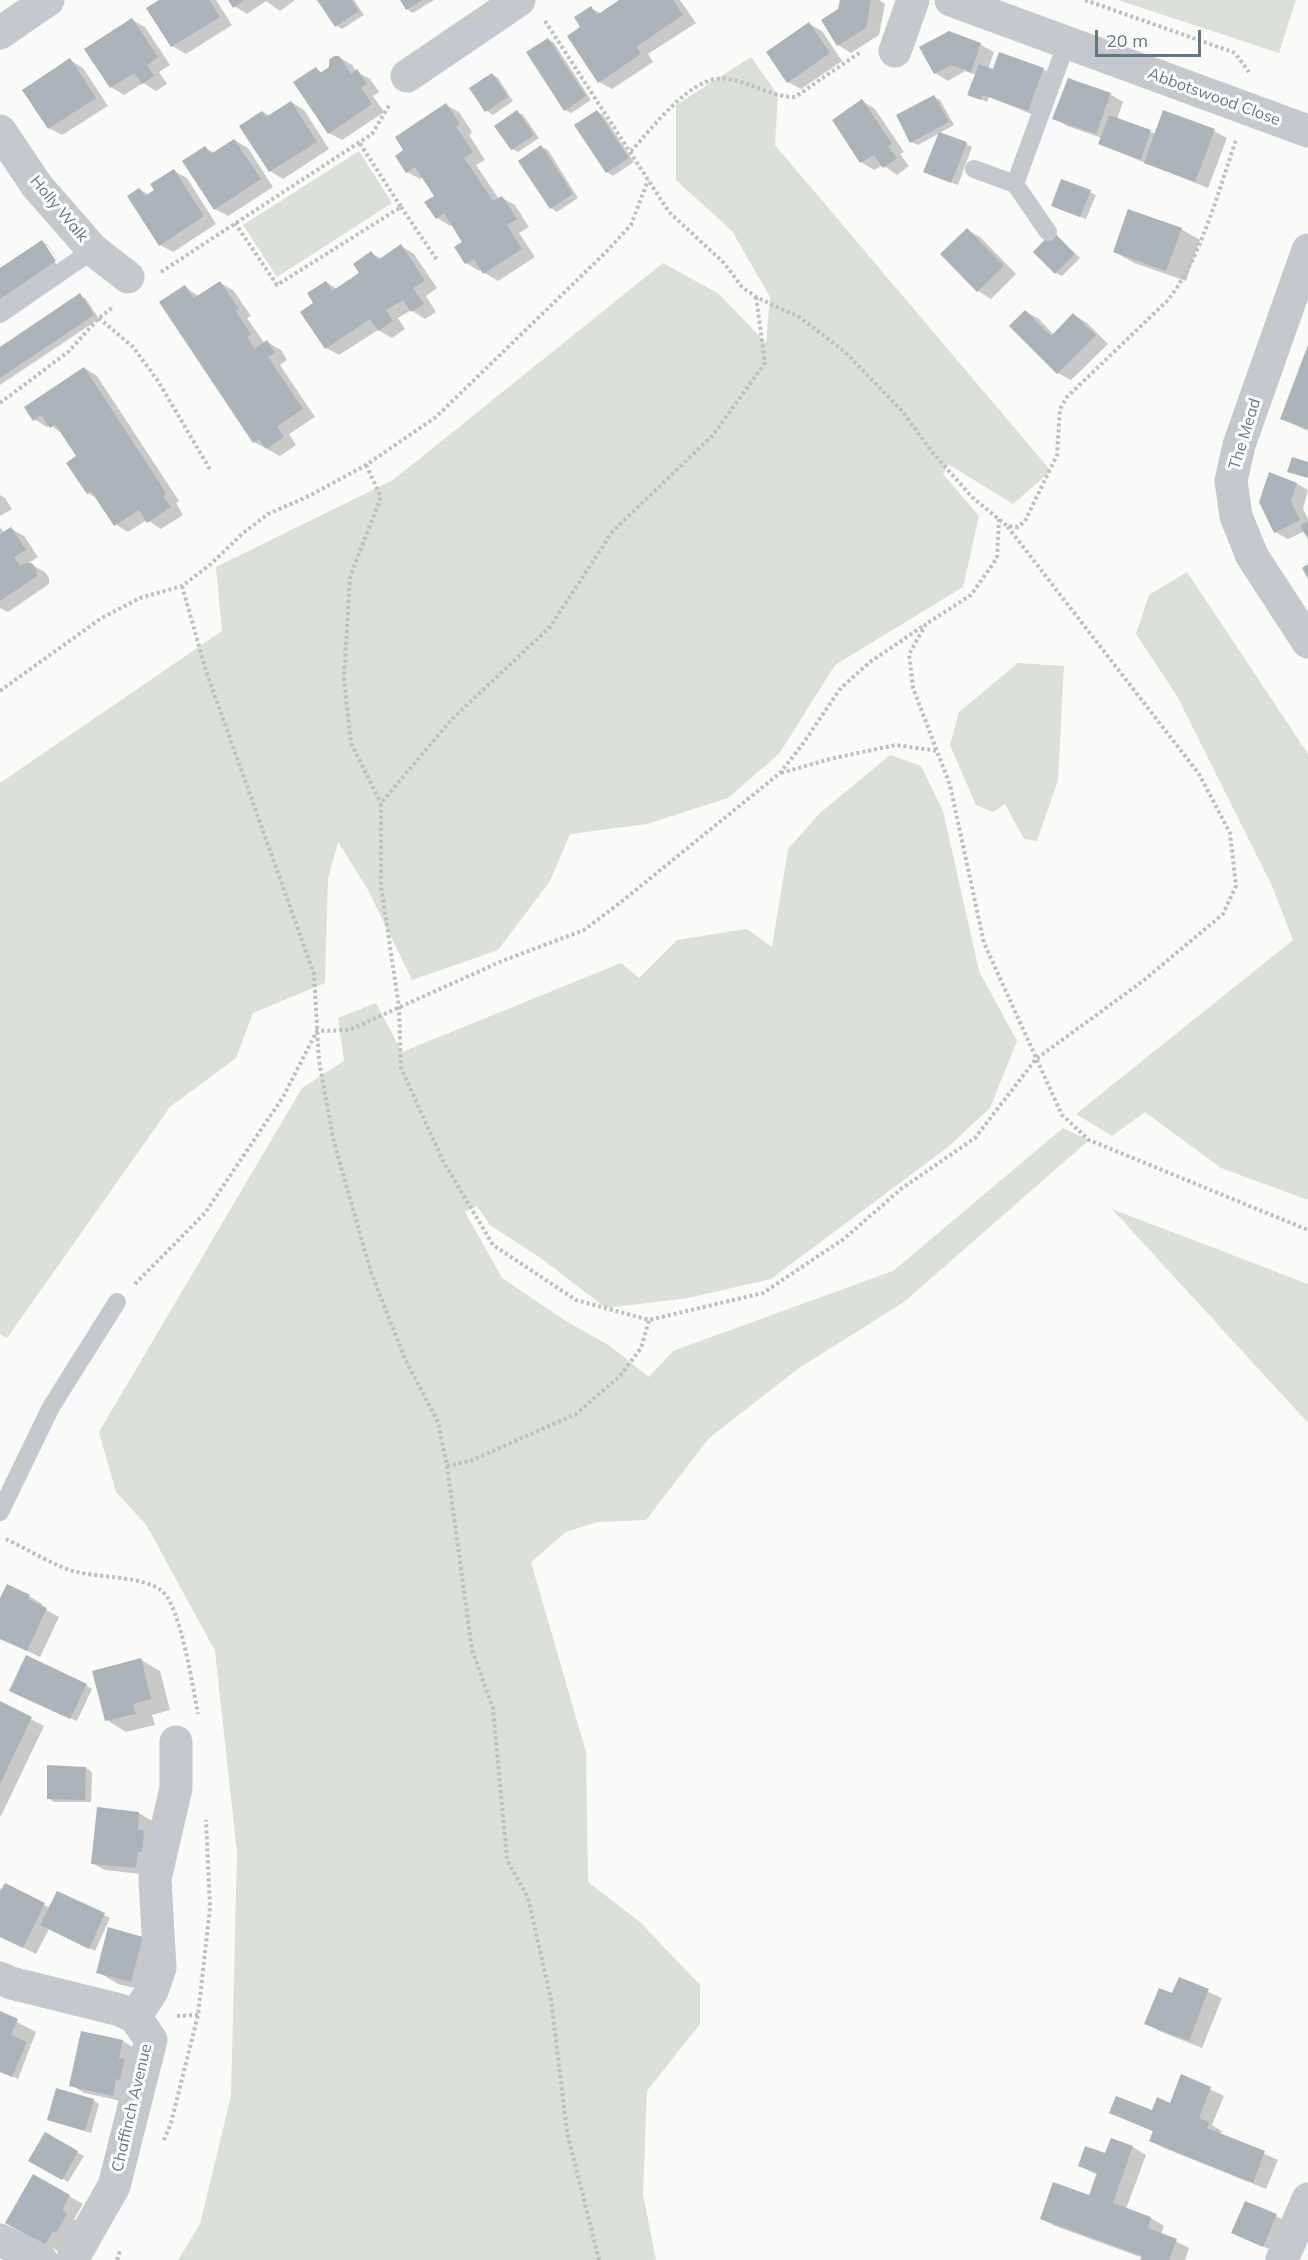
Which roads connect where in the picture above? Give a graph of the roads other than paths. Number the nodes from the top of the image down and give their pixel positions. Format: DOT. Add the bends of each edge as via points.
graph roads {
  1 [pos="48,0"];
  2 [pos="913,0"];
  3 [pos="951,0"];
  4 [pos="531,9"];
  5 [pos="0,33"];
  6 [pos="1067,42"];
  7 [pos="895,51"];
  8 [pos="407,76"];
  9 [pos="0,131"];
  10 [pos="1308,132"];
  11 [pos="974,169"];
  12 [pos="1015,184"];
  13 [pos="1048,232"];
  14 [pos="93,250"];
  15 [pos="1308,250"];
  16 [pos="132,284"];
  17 [pos="0,314"];
  18 [pos="1308,642"];
  19 [pos="117,1302"];
  20 [pos="0,1512"];
  21 [pos="176,1743"];
  22 [pos="0,1978"];
  23 [pos="135,2017"];
  24 [pos="1308,2199"];
  25 [pos="0,2240"];
  26 [pos="42,2260"];
  27 [pos="72,2260"];
  28 [pos="1282,2260"];
  1 -- 5 [label="street"];
  2 -- 7 [label="street"];
  3 -- 6 [label="street, Abbotswood Close"];
  4 -- 8 [label="street"];
  6 -- 10 [label="street, Abbotswood Close"];
  6 -- 12 [label="lane"];
  9 -- 14 [label="street, Holly Walk" via="37,186"];
  11 -- 12 [label="lane"];
  12 -- 13 [label="lane"];
  14 -- 16 [label="street, Holly Walk"];
  14 -- 17 [label="lane"];
  15 -- 18 [label="street, The Mead" via="1239,445 1231,481 1236,516 1252,556"];
  19 -- 20 [label="lane" via="51,1407"];
  21 -- 23 [label="street" via="176,1788 155,1879 159,1968 152,1991"];
  22 -- 23 [label="street"];
  23 -- 27 [label="street, Chaffinch Avenue" via="151,2040 114,2186"];
  24 -- 28 [label="street"];
  25 -- 26 [label="street"];
}
